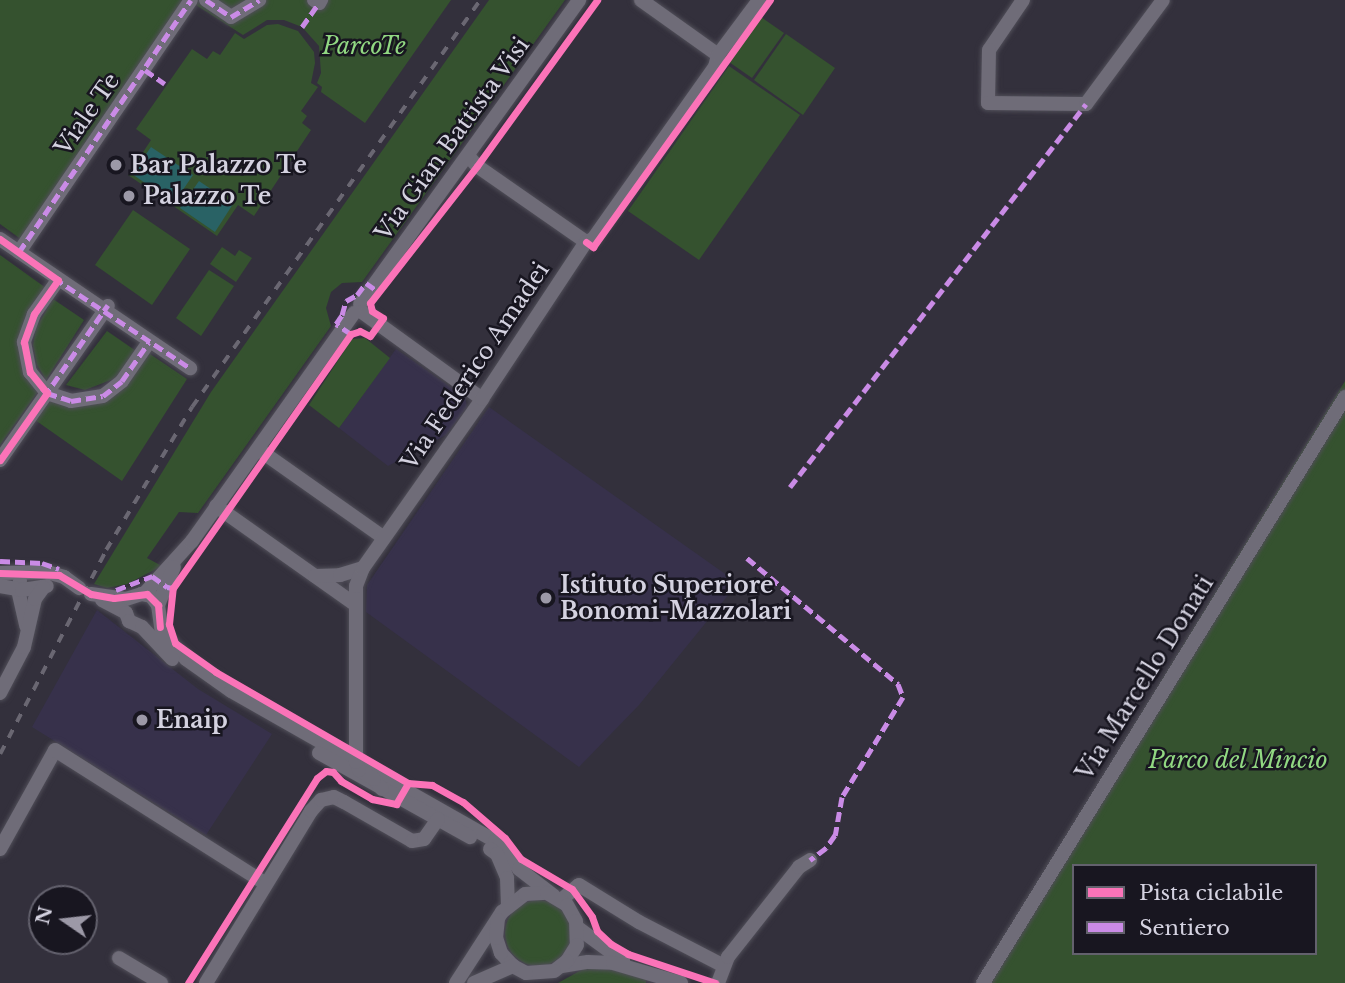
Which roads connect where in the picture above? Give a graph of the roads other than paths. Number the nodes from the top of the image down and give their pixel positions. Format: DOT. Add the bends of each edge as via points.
graph roads {
  1 [pos="191,0"];
  2 [pos="206,0"];
  3 [pos="259,0"];
  4 [pos="313,0"];
  5 [pos="321,0"];
  6 [pos="579,0"];
  7 [pos="641,0"];
  8 [pos="760,0"];
  9 [pos="1023,0"];
  10 [pos="1163,0"];
  11 [pos="718,55"];
  12 [pos="469,157"];
  13 [pos="0,239"];
  14 [pos="586,242"];
  15 [pos="19,252"];
  16 [pos="58,280"];
  17 [pos="106,308"];
  18 [pos="359,310"];
  19 [pos="149,342"];
  20 [pos="190,369"];
  21 [pos="47,393"];
  22 [pos="1345,397"];
  23 [pos="482,399"];
  24 [pos="258,449"];
  25 [pos="0,460"];
  26 [pos="216,506"];
  27 [pos="384,538"];
  28 [pos="176,562"];
  29 [pos="363,568"];
  30 [pos="27,572"];
  31 [pos="0,575"];
  32 [pos="315,576"];
  33 [pos="0,586"];
  34 [pos="43,588"];
  35 [pos="19,594"];
  36 [pos="138,595"];
  37 [pos="356,605"];
  38 [pos="33,606"];
  39 [pos="158,611"];
  40 [pos="126,613"];
  41 [pos="142,628"];
  42 [pos="27,639"];
  43 [pos="0,694"];
  44 [pos="356,762"];
  45 [pos="382,789"];
  46 [pos="438,819"];
  47 [pos="0,849"];
  48 [pos="810,860"];
  49 [pos="267,884"];
  50 [pos="558,898"];
  51 [pos="508,905"];
  52 [pos="498,920"];
  53 [pos="578,928"];
  54 [pos="119,958"];
  55 [pos="722,965"];
  56 [pos="513,966"];
  57 [pos="562,966"];
  58 [pos="643,970"];
  59 [pos="548,978"];
  60 [pos="161,983"];
  61 [pos="206,983"];
  62 [pos="456,983"];
  63 [pos="474,983"];
  64 [pos="681,983"];
  65 [pos="718,983"];
  66 [pos="983,983"];
  1 -- 15 [label="street, Viale Te"];
  2 -- 3 [label="street" via="231,17"];
  4 -- 5 [label="street"];
  6 -- 12 [label="street, Via Gian Battista Visi"];
  7 -- 11 [label="street"];
  8 -- 11 [label="street, Via Federico Amadei"];
  9 -- 10 [label="street" via="989,50 988,103 1086,104"];
  11 -- 14 [label="street, Via Federico Amadei" via="708,78 593,239"];
  12 -- 14 [label="street"];
  12 -- 18 [label="street, Via Gian Battista Visi"];
  13 -- 15 [label="street"];
  14 -- 23 [label="street, Via Federico Amadei"];
  15 -- 16 [label="street"];
  16 -- 17 [label="street"];
  16 -- 21 [label="street" via="34,314 24,342 30,372"];
  17 -- 19 [label="street"];
  17 -- 21 [label="street"];
  18 -- 23 [label="street"];
  18 -- 24 [label="street, Via Gian Battista Visi"];
  19 -- 20 [label="street"];
  19 -- 21 [label="street" via="122,381 103,396 71,401"];
  21 -- 25 [label="street"];
  22 -- 66 [label="street, Via Marcello Donati"];
  23 -- 27 [label="street, Via Federico Amadei"];
  24 -- 26 [label="street, Via Gian Battista Visi"];
  24 -- 27 [label="street"];
  26 -- 28 [label="street, Via Gian Battista Visi" via="197,544"];
  26 -- 32 [label="street"];
  27 -- 29 [label="street, Via Federico Amadei"];
  28 -- 36 [label="street, Via Gian Battista Visi"];
  28 -- 39 [label="street, Via Gian Battista Visi"];
  29 -- 32 [label="street"];
  29 -- 37 [label="street, Via Federico Amadei" via="356,586"];
  30 -- 31 [label="street"];
  30 -- 34 [label="street" via="59,575 79,588 58,582"];
  30 -- 35 [label="street"];
  31 -- 35 [label="street"];
  32 -- 37 [label="street"];
  33 -- 35 [label="street"];
  34 -- 35 [label="street"];
  34 -- 38 [label="street"];
  35 -- 38 [label="street" via="29,596"];
  35 -- 42 [label="street"];
  36 -- 39 [label="street" via="152,597"];
  36 -- 40 [label="street" via="127,604"];
  36 -- 40 [label="street" via="92,594"];
  37 -- 44 [label="street, Via Federico Amadei"];
  38 -- 42 [label="street"];
  39 -- 41 [label="street" via="153,624"];
  39 -- 44 [label="street" via="162,634 186,659 231,691"];
  40 -- 41 [label="street"];
  41 -- 45 [label="street" via="168,656 206,684"];
  42 -- 43 [label="street"];
  44 -- 45 [label="street"];
  44 -- 50 [label="street" via="495,841 519,869"];
  45 -- 46 [label="street"];
  46 -- 49 [label="street" via="424,839 412,841 334,797 321,800"];
  46 -- 51 [label="street" via="497,854 508,878"];
  47 -- 49 [label="street" via="55,750"];
  48 -- 55 [label="street" via="799,867"];
  49 -- 61 [label="street"];
  50 -- 51 [label="street" via="532,892"];
  50 -- 53 [label="street" via="574,914"];
  50 -- 55 [label="street" via="579,885"];
  51 -- 52 [label="street"];
  52 -- 56 [label="street" via="498,946"];
  52 -- 62 [label="street"];
  53 -- 57 [label="street" via="576,945"];
  53 -- 58 [label="street" via="616,958"];
  54 -- 60 [label="street"];
  55 -- 65 [label="street"];
  56 -- 59 [label="street"];
  56 -- 63 [label="street"];
  57 -- 58 [label="street" via="613,963"];
  57 -- 59 [label="street"];
  58 -- 64 [label="street"];
}
